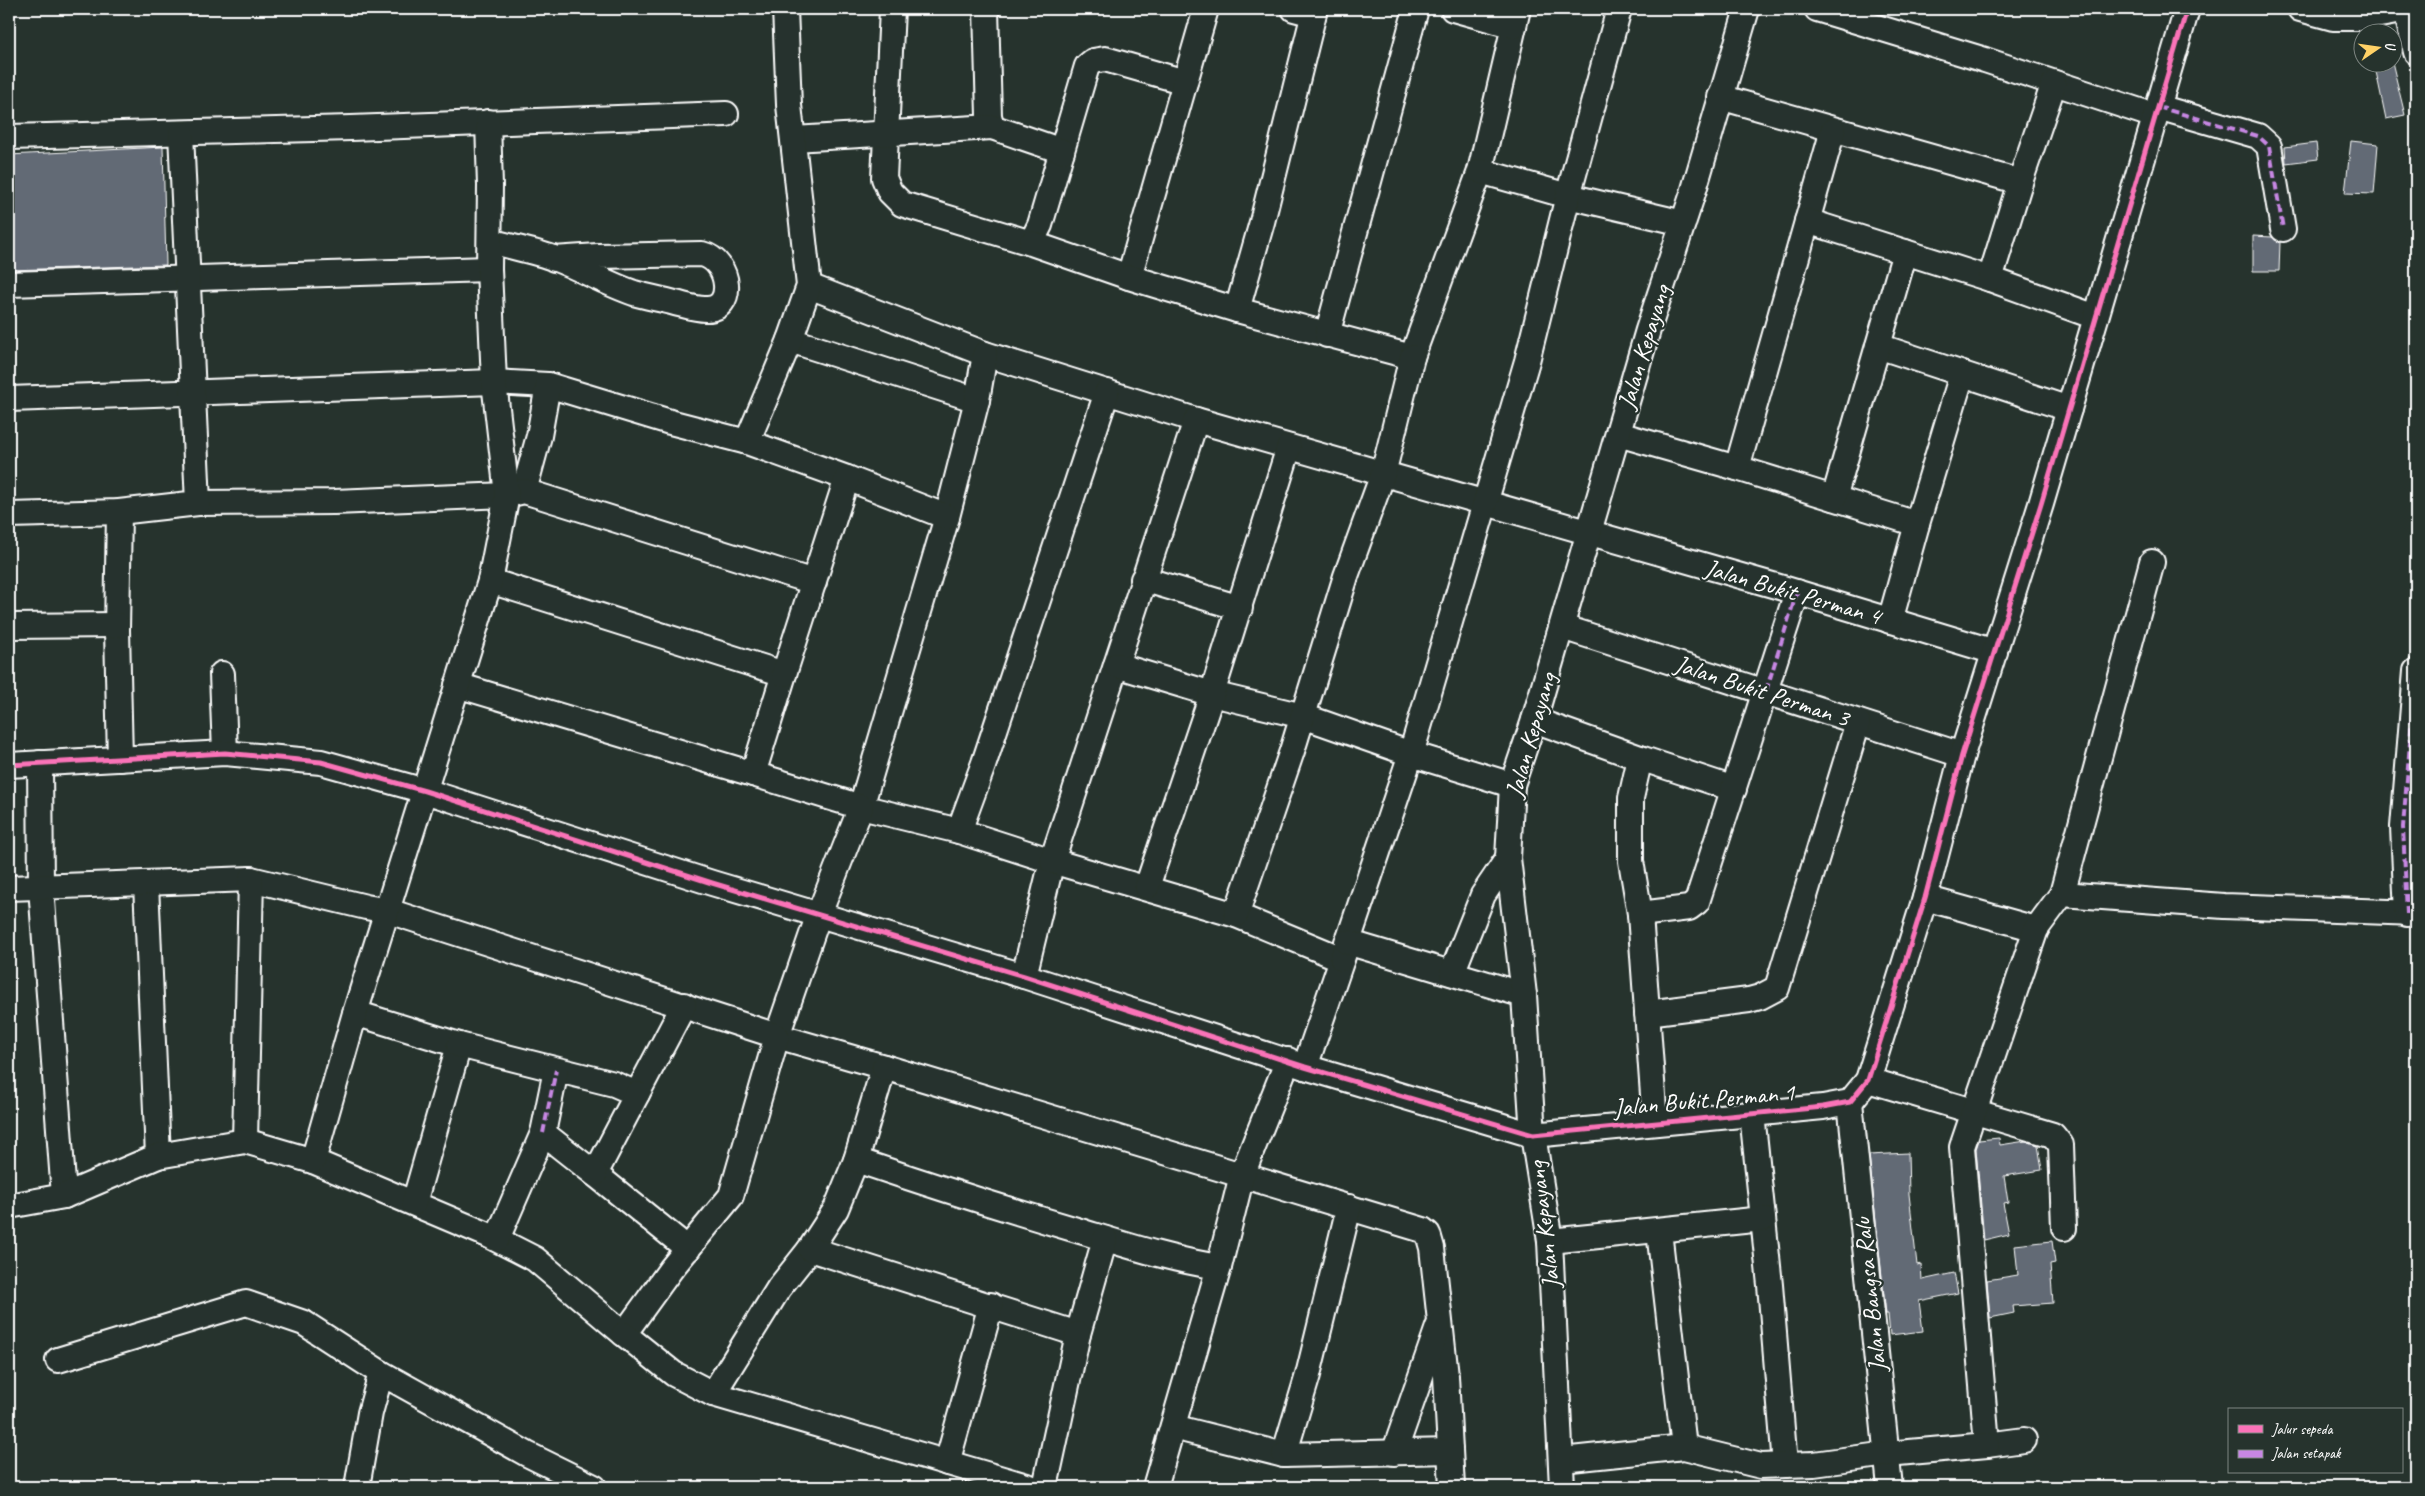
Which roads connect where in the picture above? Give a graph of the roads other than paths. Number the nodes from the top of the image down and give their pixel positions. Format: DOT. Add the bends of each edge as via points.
graph roads {
  1 [pos="785,9"];
  2 [pos="892,9"];
  3 [pos="986,9"];
  4 [pos="1206,9"];
  5 [pos="1416,9"];
  6 [pos="1453,9"];
  7 [pos="1619,9"];
  8 [pos="1747,9"];
  9 [pos="1817,9"];
  10 [pos="2187,9"];
  11 [pos="2300,9"];
  12 [pos="2409,10"];
  13 [pos="1307,11"];
  14 [pos="1516,17"];
  15 [pos="2416,52"];
  16 [pos="1186,82"];
  17 [pos="2054,83"];
  18 [pos="1720,97"];
  19 [pos="2157,112"];
  20 [pos="726,114"];
  21 [pos="488,122"];
  22 [pos="992,127"];
  23 [pos="1833,130"];
  24 [pos="181,133"];
  25 [pos="886,133"];
  26 [pos="9,137"];
  27 [pos="794,139"];
  28 [pos="1062,151"];
  29 [pos="1480,170"];
  30 [pos="2020,182"];
  31 [pos="1568,196"];
  32 [pos="1807,221"];
  33 [pos="1683,223"];
  34 [pos="2283,229"];
  35 [pos="490,241"];
  36 [pos="1031,243"];
  37 [pos="1905,252"];
  38 [pos="554,259"];
  39 [pos="489,269"];
  40 [pos="1129,277"];
  41 [pos="187,279"];
  42 [pos="1990,280"];
  43 [pos="9,284"];
  44 [pos="809,286"];
  45 [pos="1237,310"];
  46 [pos="2096,318"];
  47 [pos="1327,335"];
  48 [pos="790,340"];
  49 [pos="1878,346"];
  50 [pos="985,354"];
  51 [pos="1412,357"];
  52 [pos="1962,374"];
  53 [pos="494,382"];
  54 [pos="548,385"];
  55 [pos="1107,392"];
  56 [pos="193,393"];
  57 [pos="9,399"];
  58 [pos="977,400"];
  59 [pos="2069,409"];
  60 [pos="1196,420"];
  61 [pos="1618,434"];
  62 [pos="746,442"];
  63 [pos="1289,447"];
  64 [pos="1737,468"];
  65 [pos="1383,474"];
  66 [pos="847,478"];
  67 [pos="516,493"];
  68 [pos="1834,498"];
  69 [pos="198,503"];
  70 [pos="1485,504"];
  71 [pos="119,512"];
  72 [pos="9,514"];
  73 [pos="948,517"];
  74 [pos="1917,524"];
  75 [pos="1590,533"];
  76 [pos="2152,562"];
  77 [pos="1143,580"];
  78 [pos="490,581"];
  79 [pos="814,582"];
  80 [pos="1797,592"];
  81 [pos="1240,608"];
  82 [pos="1890,621"];
  83 [pos="117,625"];
  84 [pos="9,626"];
  85 [pos="1562,627"];
  86 [pos="1995,652"];
  87 [pos="1116,665"];
  88 [pos="2416,671"];
  89 [pos="222,674"];
  90 [pos="784,674"];
  91 [pos="457,685"];
  92 [pos="1766,691"];
  93 [pos="1212,694"];
  94 [pos="1303,716"];
  95 [pos="1534,720"];
  96 [pos="1858,722"];
  97 [pos="225,754"];
  98 [pos="1411,754"];
  99 [pos="1962,755"];
  100 [pos="1640,758"];
  101 [pos="120,759"];
  102 [pos="40,763"];
  103 [pos="9,765"];
  104 [pos="753,774"];
  105 [pos="1512,785"];
  106 [pos="1734,789"];
  107 [pos="424,791"];
  108 [pos="861,808"];
  109 [pos="959,831"];
  110 [pos="1508,858"];
  111 [pos="1052,861"];
  112 [pos="251,879"];
  113 [pos="146,884"];
  114 [pos="40,887"];
  115 [pos="9,888"];
  116 [pos="1147,888"];
  117 [pos="2062,894"];
  118 [pos="1925,898"];
  119 [pos="388,911"];
  120 [pos="819,914"];
  121 [pos="1640,914"];
  122 [pos="2412,914"];
  123 [pos="1236,915"];
  124 [pos="2036,929"];
  125 [pos="1345,950"];
  126 [pos="1452,973"];
  127 [pos="1024,976"];
  128 [pos="1524,995"];
  129 [pos="684,1005"];
  130 [pos="355,1013"];
  131 [pos="1647,1013"];
  132 [pos="777,1036"];
  133 [pos="459,1045"];
  134 [pos="1296,1064"];
  135 [pos="884,1067"];
  136 [pos="556,1070"];
  137 [pos="1868,1080"];
  138 [pos="637,1094"];
  139 [pos="1850,1102"];
  140 [pos="1972,1110"];
  141 [pos="1752,1114"];
  142 [pos="1655,1123"];
  143 [pos="543,1133"];
  144 [pos="1533,1135"];
  145 [pos="244,1141"];
  146 [pos="158,1156"];
  147 [pos="856,1160"];
  148 [pos="313,1161"];
  149 [pos="595,1174"];
  150 [pos="1242,1175"];
  151 [pos="64,1196"];
  152 [pos="414,1203"];
  153 [pos="9,1206"];
  154 [pos="1349,1207"];
  155 [pos="1763,1219"];
  156 [pos="2064,1228"];
  157 [pos="1659,1231"];
  158 [pos="497,1239"];
  159 [pos="1105,1239"];
  160 [pos="1550,1241"];
  161 [pos="810,1248"];
  162 [pos="688,1249"];
  163 [pos="1219,1267"];
  164 [pos="991,1305"];
  165 [pos="1440,1322"];
  166 [pos="624,1334"];
  167 [pos="1078,1334"];
  168 [pos="58,1360"];
  169 [pos="380,1373"];
  170 [pos="713,1394"];
  171 [pos="1174,1427"];
  172 [pos="2024,1440"];
  173 [pos="1987,1445"];
  174 [pos="1684,1446"];
  175 [pos="1450,1451"];
  176 [pos="1394,1453"];
  177 [pos="1887,1454"];
  178 [pos="1284,1455"];
  179 [pos="1562,1460"];
  180 [pos="947,1463"];
  181 [pos="1785,1465"];
  182 [pos="357,1487"];
  183 [pos="594,1487"];
  184 [pos="1030,1487"];
  185 [pos="1045,1487"];
  186 [pos="1155,1487"];
  187 [pos="1452,1487"];
  188 [pos="1562,1487"];
  189 [pos="1890,1487"];
  1 -- 27 [label="street" via="789,105"];
  2 -- 25 [label="street"];
  3 -- 22 [label="street"];
  4 -- 16 [label="street"];
  5 -- 47 [label="street"];
  6 -- 14 [label="street"];
  7 -- 31 [label="street"];
  8 -- 18 [label="street, Jalan Kepayang"];
  9 -- 17 [label="street"];
  10 -- 19 [label="street"];
  11 -- 12 [label="street" via="2333,18 2364,18"];
  12 -- 15 [label="street"];
  13 -- 45 [label="street" via="1262,222"];
  14 -- 29 [label="street"];
  16 -- 28 [label="street" via="1106,59 1093,61 1087,66"];
  16 -- 40 [label="street"];
  17 -- 19 [label="street"];
  17 -- 30 [label="street"];
  18 -- 23 [label="street"];
  18 -- 33 [label="street, Jalan Kepayang"];
  19 -- 34 [label="street" via="2258,136 2269,146"];
  19 -- 46 [label="street"];
  20 -- 21 [label="street"];
  21 -- 24 [label="street"];
  21 -- 35 [label="street"];
  22 -- 25 [label="street"];
  22 -- 28 [label="street"];
  23 -- 30 [label="street"];
  23 -- 32 [label="street"];
  24 -- 26 [label="street"];
  24 -- 41 [label="street"];
  25 -- 27 [label="street"];
  25 -- 36 [label="street" via="884,178 890,192 902,204"];
  27 -- 44 [label="street"];
  28 -- 36 [label="street" via="1040,225"];
  29 -- 31 [label="street"];
  29 -- 51 [label="street"];
  30 -- 42 [label="street"];
  31 -- 33 [label="street"];
  31 -- 70 [label="street"];
  32 -- 37 [label="street"];
  32 -- 64 [label="street"];
  33 -- 61 [label="street, Jalan Kepayang"];
  35 -- 38 [label="street"];
  35 -- 39 [label="street"];
  36 -- 40 [label="street"];
  37 -- 42 [label="street"];
  37 -- 49 [label="street"];
  38 -- 38 [label="street" via="634,293 706,310 720,304 727,285 718,261 702,254"];
  39 -- 41 [label="street"];
  39 -- 53 [label="street"];
  40 -- 45 [label="street"];
  41 -- 43 [label="street"];
  41 -- 56 [label="street"];
  42 -- 46 [label="street"];
  44 -- 48 [label="street"];
  44 -- 50 [label="street, Jalan Bukit Perman 4"];
  45 -- 47 [label="street"];
  46 -- 59 [label="street"];
  47 -- 51 [label="street"];
  48 -- 58 [label="street"];
  48 -- 62 [label="street"];
  49 -- 52 [label="street"];
  49 -- 68 [label="street"];
  50 -- 55 [label="street, Jalan Bukit Perman 4"];
  50 -- 58 [label="street"];
  51 -- 65 [label="street"];
  52 -- 59 [label="street"];
  52 -- 74 [label="street"];
  53 -- 54 [label="street"];
  53 -- 56 [label="street"];
  53 -- 67 [label="street"];
  54 -- 62 [label="street"];
  54 -- 67 [label="street" via="538,436"];
  55 -- 60 [label="street, Jalan Bukit Perman 4"];
  55 -- 109 [label="street"];
  56 -- 57 [label="street"];
  56 -- 69 [label="street"];
  58 -- 73 [label="street"];
  59 -- 86 [label="street"];
  60 -- 63 [label="street, Jalan Bukit Perman 4"];
  60 -- 77 [label="street"];
  61 -- 64 [label="street"];
  61 -- 75 [label="street, Jalan Kepayang"];
  62 -- 66 [label="street"];
  63 -- 65 [label="street, Jalan Bukit Perman 4"];
  63 -- 81 [label="street"];
  64 -- 68 [label="street"];
  65 -- 70 [label="street, Jalan Bukit Perman 4"];
  65 -- 94 [label="street" via="1346,576"];
  66 -- 73 [label="street"];
  66 -- 79 [label="street"];
  67 -- 69 [label="street" via="334,502"];
  67 -- 78 [label="street"];
  67 -- 79 [label="street"];
  68 -- 74 [label="street"];
  69 -- 71 [label="street"];
  70 -- 75 [label="street, Jalan Bukit Perman 4"];
  70 -- 98 [label="street"];
  71 -- 72 [label="street"];
  71 -- 83 [label="street"];
  73 -- 108 [label="street"];
  74 -- 82 [label="street"];
  75 -- 80 [label="street, Jalan Bukit Perman 4"];
  75 -- 85 [label="street, Jalan Kepayang"];
  76 -- 117 [label="street"];
  77 -- 81 [label="street"];
  77 -- 87 [label="street"];
  78 -- 90 [label="street"];
  78 -- 91 [label="street"];
  79 -- 90 [label="street"];
  80 -- 82 [label="street, Jalan Bukit Perman 4"];
  80 -- 92 [label="street"];
  81 -- 93 [label="street"];
  82 -- 86 [label="street, Jalan Bukit Perman 4"];
  83 -- 84 [label="street"];
  83 -- 101 [label="street"];
  85 -- 92 [label="street, Jalan Bukit Perman 3"];
  85 -- 95 [label="street, Jalan Kepayang"];
  86 -- 99 [label="street"];
  87 -- 93 [label="street"];
  87 -- 111 [label="street"];
  88 -- 122 [label="street" via="2403,827"];
  89 -- 97 [label="street"];
  90 -- 104 [label="street"];
  91 -- 104 [label="street"];
  91 -- 107 [label="street"];
  92 -- 96 [label="street, Jalan Bukit Perman 3"];
  92 -- 106 [label="street"];
  93 -- 94 [label="street"];
  93 -- 116 [label="street"];
  94 -- 98 [label="street"];
  94 -- 123 [label="street"];
  95 -- 100 [label="street"];
  95 -- 105 [label="street, Jalan Kepayang"];
  96 -- 99 [label="street, Jalan Bukit Perman 3"];
  96 -- 131 [label="street" via="1777,988 1749,1000"];
  97 -- 101 [label="street"];
  97 -- 107 [label="street" via="321,762"];
  98 -- 105 [label="street"];
  98 -- 125 [label="street"];
  99 -- 118 [label="street"];
  100 -- 106 [label="street"];
  100 -- 121 [label="street" via="1631,798 1631,861"];
  101 -- 102 [label="street"];
  102 -- 103 [label="street"];
  102 -- 114 [label="street"];
  104 -- 108 [label="street"];
  105 -- 110 [label="street, Jalan Kepayang"];
  106 -- 121 [label="street" via="1697,902 1689,908"];
  107 -- 119 [label="street"];
  107 -- 120 [label="street"];
  108 -- 109 [label="street"];
  108 -- 120 [label="street"];
  109 -- 111 [label="street"];
  110 -- 126 [label="street" via="1483,895"];
  110 -- 128 [label="street, Jalan Kepayang"];
  111 -- 116 [label="street"];
  111 -- 127 [label="street"];
  112 -- 113 [label="street"];
  112 -- 119 [label="street"];
  112 -- 145 [label="street"];
  113 -- 114 [label="street"];
  113 -- 146 [label="street"];
  114 -- 115 [label="street"];
  114 -- 151 [label="street"];
  116 -- 123 [label="street"];
  117 -- 122 [label="street" via="2224,906"];
  117 -- 124 [label="street"];
  118 -- 124 [label="street"];
  118 -- 137 [label="street"];
  119 -- 129 [label="street"];
  119 -- 130 [label="street"];
  120 -- 127 [label="street"];
  120 -- 132 [label="street"];
  121 -- 131 [label="street"];
  123 -- 125 [label="street"];
  124 -- 140 [label="street"];
  125 -- 126 [label="street"];
  125 -- 134 [label="street"];
  126 -- 128 [label="street"];
  127 -- 134 [label="street"];
  128 -- 144 [label="street, Jalan Kepayang"];
  129 -- 132 [label="street"];
  129 -- 138 [label="street"];
  130 -- 133 [label="street"];
  130 -- 148 [label="street"];
  131 -- 142 [label="street"];
  132 -- 135 [label="street"];
  132 -- 162 [label="street" via="731,1196"];
  133 -- 136 [label="street"];
  133 -- 152 [label="street"];
  134 -- 144 [label="street"];
  134 -- 150 [label="street"];
  135 -- 147 [label="street"];
  135 -- 150 [label="street"];
  136 -- 138 [label="street" via="614,1084"];
  136 -- 143 [label="street"];
  137 -- 139 [label="street"];
  137 -- 140 [label="street"];
  138 -- 149 [label="street"];
  139 -- 141 [label="street, Jalan Bukit Perman 1"];
  139 -- 177 [label="street, Jalan Bangsa Ralu"];
  140 -- 156 [label="street" via="2053,1135 2061,1145"];
  140 -- 173 [label="street" via="1962,1147"];
  141 -- 142 [label="street, Jalan Bukit Perman 1"];
  141 -- 155 [label="street"];
  142 -- 144 [label="street, Jalan Bukit Perman 1"];
  143 -- 149 [label="street"];
  143 -- 158 [label="street"];
  144 -- 160 [label="street, Jalan Kepayang"];
  145 -- 146 [label="street"];
  145 -- 148 [label="street"];
  146 -- 151 [label="street"];
  147 -- 159 [label="street"];
  147 -- 161 [label="street" via="836,1209"];
  148 -- 152 [label="street"];
  149 -- 162 [label="street"];
  150 -- 154 [label="street"];
  150 -- 163 [label="street"];
  151 -- 153 [label="street"];
  152 -- 158 [label="street"];
  154 -- 165 [label="street" via="1428,1234"];
  154 -- 178 [label="street" via="1308,1374"];
  155 -- 157 [label="street"];
  155 -- 181 [label="street"];
  157 -- 160 [label="street"];
  157 -- 174 [label="street"];
  158 -- 166 [label="street" via="535,1259"];
  159 -- 163 [label="street" via="1186,1262"];
  159 -- 167 [label="street"];
  160 -- 179 [label="street, Jalan Kepayang"];
  161 -- 164 [label="street"];
  161 -- 170 [label="street" via="780,1288"];
  162 -- 166 [label="street"];
  163 -- 171 [label="street"];
  164 -- 167 [label="street"];
  164 -- 180 [label="street"];
  165 -- 175 [label="street"];
  165 -- 176 [label="street"];
  166 -- 170 [label="street" via="674,1374"];
  167 -- 185 [label="street"];
  168 -- 169 [label="street" via="246,1303 304,1323"];
  169 -- 182 [label="street"];
  169 -- 183 [label="street"];
  170 -- 180 [label="street"];
  171 -- 178 [label="street"];
  171 -- 186 [label="street"];
  172 -- 173 [label="street"];
  173 -- 177 [label="street"];
  174 -- 179 [label="street"];
  174 -- 181 [label="street" via="1761,1466"];
  175 -- 176 [label="street"];
  175 -- 187 [label="street"];
  176 -- 178 [label="street"];
  177 -- 181 [label="street"];
  177 -- 189 [label="street, Jalan Bangsa Ralu"];
  179 -- 188 [label="street, Jalan Kepayang"];
  180 -- 184 [label="street"];
}
